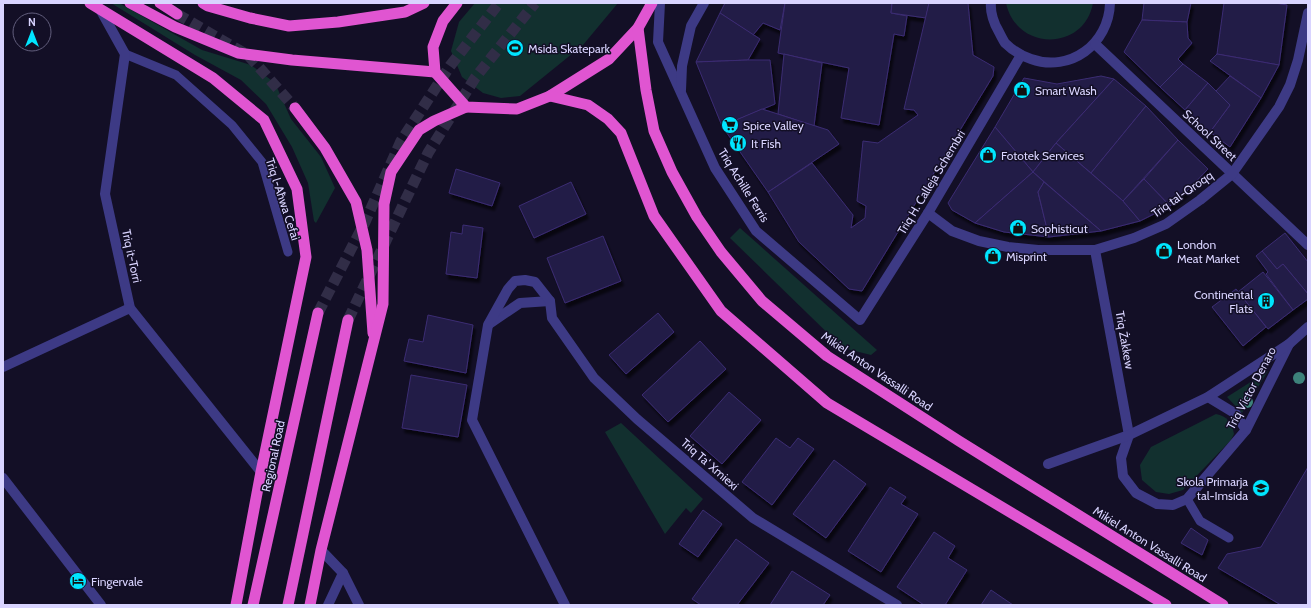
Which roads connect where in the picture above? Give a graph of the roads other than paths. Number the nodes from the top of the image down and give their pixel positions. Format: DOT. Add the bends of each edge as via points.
graph roads {
  1 [pos="90,3"];
  2 [pos="130,3"];
  3 [pos="160,3"];
  4 [pos="203,3"];
  5 [pos="424,3"];
  6 [pos="457,3"];
  7 [pos="652,3"];
  8 [pos="660,3"];
  9 [pos="704,3"];
  10 [pos="991,3"];
  11 [pos="1110,3"];
  12 [pos="1307,3"];
  13 [pos="1308,7"];
  14 [pos="100,8"];
  15 [pos="1308,13"];
  16 [pos="177,14"];
  17 [pos="638,28"];
  18 [pos="1094,44"];
  19 [pos="125,54"];
  20 [pos="1021,55"];
  21 [pos="435,72"];
  22 [pos="681,94"];
  23 [pos="550,96"];
  24 [pos="466,107"];
  25 [pos="295,108"];
  26 [pos="1232,174"];
  27 [pos="928,214"];
  28 [pos="1308,245"];
  29 [pos="1095,250"];
  30 [pos="288,252"];
  31 [pos="550,301"];
  32 [pos="130,308"];
  33 [pos="318,313"];
  34 [pos="348,320"];
  35 [pos="860,320"];
  36 [pos="488,325"];
  37 [pos="1308,327"];
  38 [pos="374,341"];
  39 [pos="1289,344"];
  40 [pos="3,367"];
  41 [pos="1208,397"];
  42 [pos="1246,430"];
  43 [pos="1129,435"];
  44 [pos="1048,464"];
  45 [pos="261,472"];
  46 [pos="3,478"];
  47 [pos="1187,499"];
  48 [pos="1229,538"];
  49 [pos="321,550"];
  50 [pos="343,572"];
  51 [pos="100,605"];
  52 [pos="236,605"];
  53 [pos="253,605"];
  54 [pos="288,605"];
  55 [pos="310,605"];
  56 [pos="328,605"];
  57 [pos="359,605"];
  58 [pos="565,605"];
  59 [pos="897,605"];
  60 [pos="1166,605"];
  61 [pos="1223,605"];
  1 -- 14 [label="highway"];
  2 -- 21 [label="highway" via="176,27 238,53"];
  3 -- 16 [label="highway"];
  4 -- 5 [label="highway" via="250,18 289,26 405,12"];
  6 -- 21 [label="highway" via="443,21 433,48"];
  7 -- 17 [label="highway"];
  8 -- 22 [label="street, Triq Achille Ferris" via="658,42"];
  9 -- 22 [label="street, Triq Achille Ferris" via="691,26 682,66"];
  10 -- 20 [label="street" via="995,26 1005,43"];
  11 -- 18 [label="street" via="1105,29"];
  12 -- 13 [label="street"];
  14 -- 19 [label="street"];
  14 -- 45 [label="highway" via="213,78 264,120 297,189 306,257"];
  15 -- 26 [label="street, Triq tal-Qroqq" via="1290,85 1279,107"];
  17 -- 23 [label="highway" via="609,59"];
  17 -- 61 [label="highway, Mikiel Anton Vassalli Road" via="654,131 672,172 697,217 721,252 762,301 827,356"];
  18 -- 20 [label="street" via="1079,56 1060,62 1040,62"];
  18 -- 26 [label="street, School Street"];
  19 -- 30 [label="lane, Triq l-Aħwa Cefai" via="176,74 232,125 262,162"];
  19 -- 32 [label="street, Triq it-Torri" via="105,194"];
  20 -- 27 [label="street, Triq H. Calleja Schembri"];
  21 -- 24 [label="highway"];
  22 -- 35 [label="street, Triq Achille Ferris" via="715,168 756,231"];
  23 -- 24 [label="highway" via="517,109"];
  23 -- 60 [label="highway" via="588,105 608,119 621,133 654,216 721,311 827,403"];
  24 -- 38 [label="highway" via="434,120 419,130 391,172 384,204 383,304"];
  25 -- 38 [label="highway" via="325,148 356,202 367,250"];
  26 -- 28 [label="street, School Street"];
  26 -- 29 [label="street, Triq tal-Qroqq" via="1166,224 1134,238"];
  27 -- 29 [label="street, Triq tal-Qroqq" via="952,231 1008,247"];
  27 -- 35 [label="street, Triq H. Calleja Schembri"];
  29 -- 43 [label="street, Triq Żakkew"];
  31 -- 36 [label="street" via="520,303"];
  31 -- 36 [label="street, Triq Ta' Xmiexi" via="535,282 515,281 508,288"];
  31 -- 59 [label="street, Triq Ta' Xmiexi" via="552,318 594,378 643,424 753,518"];
  32 -- 40 [label="street"];
  32 -- 45 [label="street, Triq it-Torri"];
  33 -- 53 [label="highway, Regional Road"];
  34 -- 54 [label="highway"];
  36 -- 58 [label="street, Triq Ta' Xmiexi" via="472,420"];
  37 -- 39 [label="street, Triq Victor Denaro"];
  38 -- 49 [label="highway"];
  39 -- 41 [label="street, Triq Victor Denaro"];
  39 -- 42 [label="street, Triq Victor Denaro"];
  41 -- 42 [label="street" via="1236,414"];
  41 -- 43 [label="street, Triq Victor Denaro"];
  42 -- 47 [label="street, Triq Victor Denaro"];
  43 -- 44 [label="street, Triq Victor Denaro"];
  43 -- 47 [label="street" via="1122,458 1123,476 1136,493 1157,504 1173,505"];
  45 -- 52 [label="highway"];
  46 -- 51 [label="street"];
  47 -- 48 [label="lane" via="1200,521"];
  49 -- 50 [label="street"];
  49 -- 55 [label="highway"];
  50 -- 56 [label="street"];
  50 -- 57 [label="street"];
}
